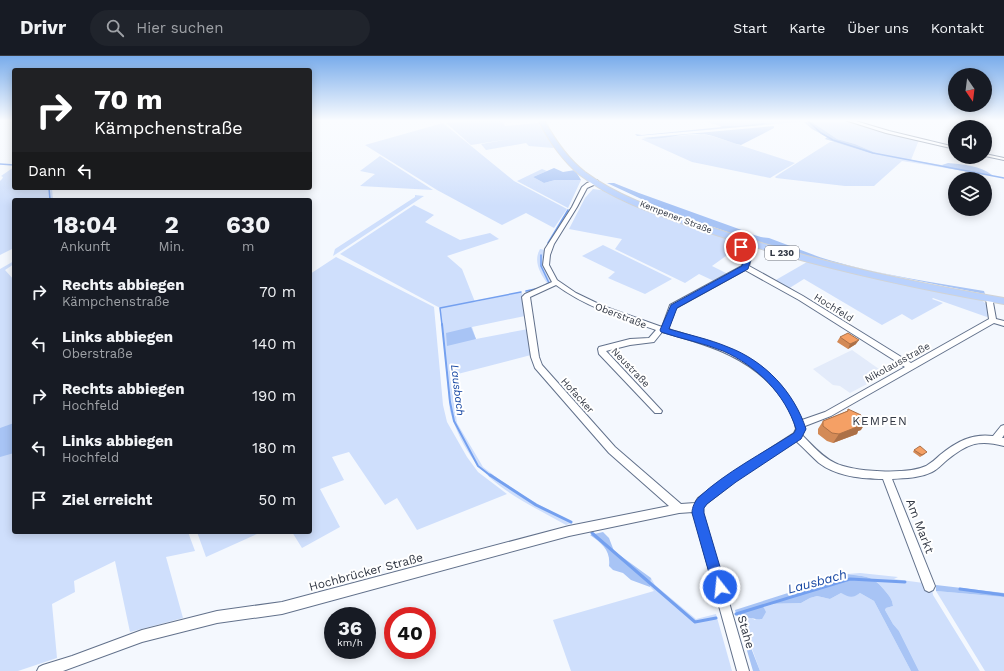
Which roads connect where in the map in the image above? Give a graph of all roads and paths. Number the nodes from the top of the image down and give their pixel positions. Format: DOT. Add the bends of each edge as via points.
graph roads {
  1 [pos="558,149"];
  2 [pos="992,156"];
  3 [pos="1004,159"];
  4 [pos="584,174"];
  5 [pos="598,183"];
  6 [pos="583,191"];
  7 [pos="741,247"];
  8 [pos="745,267"];
  9 [pos="558,282"];
  10 [pos="990,299"];
  11 [pos="1004,301"];
  12 [pos="993,320"];
  13 [pos="1004,324"];
  14 [pos="662,330"];
  15 [pos="911,367"];
  16 [pos="658,410"];
  17 [pos="800,424"];
  18 [pos="1004,428"];
  19 [pos="798,436"];
  20 [pos="1001,441"];
  21 [pos="886,475"];
  22 [pos="698,507"];
  23 [pos="679,509"];
  24 [pos="929,586"];
  25 [pos="43,671"];
  26 [pos="743,671"];
  1 -- 4 [label="main road, Kempener Straße / L 230"];
  2 -- 3 [label="street"];
  4 -- 5 [label="main road, Kempener Straße / L 230"];
  4 -- 6 [label="main road" via="586,180"];
  5 -- 6 [label="street"];
  5 -- 10 [label="main road, Kempener Straße / L 230" via="668,215 779,252 893,280"];
  6 -- 9 [label="street, Oberstraße" via="548,250 547,268 549,274"];
  7 -- 8 [label="street" via="749,254"];
  8 -- 14 [label="street" via="673,307"];
  8 -- 15 [label="street, Hochfeld" via="801,298"];
  9 -- 14 [label="street, Oberstraße" via="573,294 610,312"];
  9 -- 23 [label="street, Hofacker" via="526,297 538,366 612,450"];
  10 -- 11 [label="main road, Kempener Straße / L 230"];
  10 -- 12 [label="street"];
  12 -- 13 [label="street"];
  12 -- 15 [label="street, Nikolausstraße"];
  14 -- 16 [label="street, Neustraße" via="651,340 602,349 602,352"];
  14 -- 17 [label="street, Oberstraße" via="726,349 749,361 772,380 786,396"];
  15 -- 17 [label="street, Nikolausstraße" via="828,414"];
  17 -- 19 [label="street"];
  18 -- 20 [label="street" via="997,437"];
  19 -- 21 [label="street" via="832,466 841,470"];
  19 -- 22 [label="street" via="732,478"];
  20 -- 21 [label="street" via="974,439 957,447 926,470"];
  21 -- 24 [label="street, Am Markt"];
  22 -- 23 [label="street, Hochbrücker Straße"];
  22 -- 26 [label="street, Stahe"];
  23 -- 25 [label="street, Hochbrücker Straße" via="569,532 282,608 217,617 150,634"];
}
